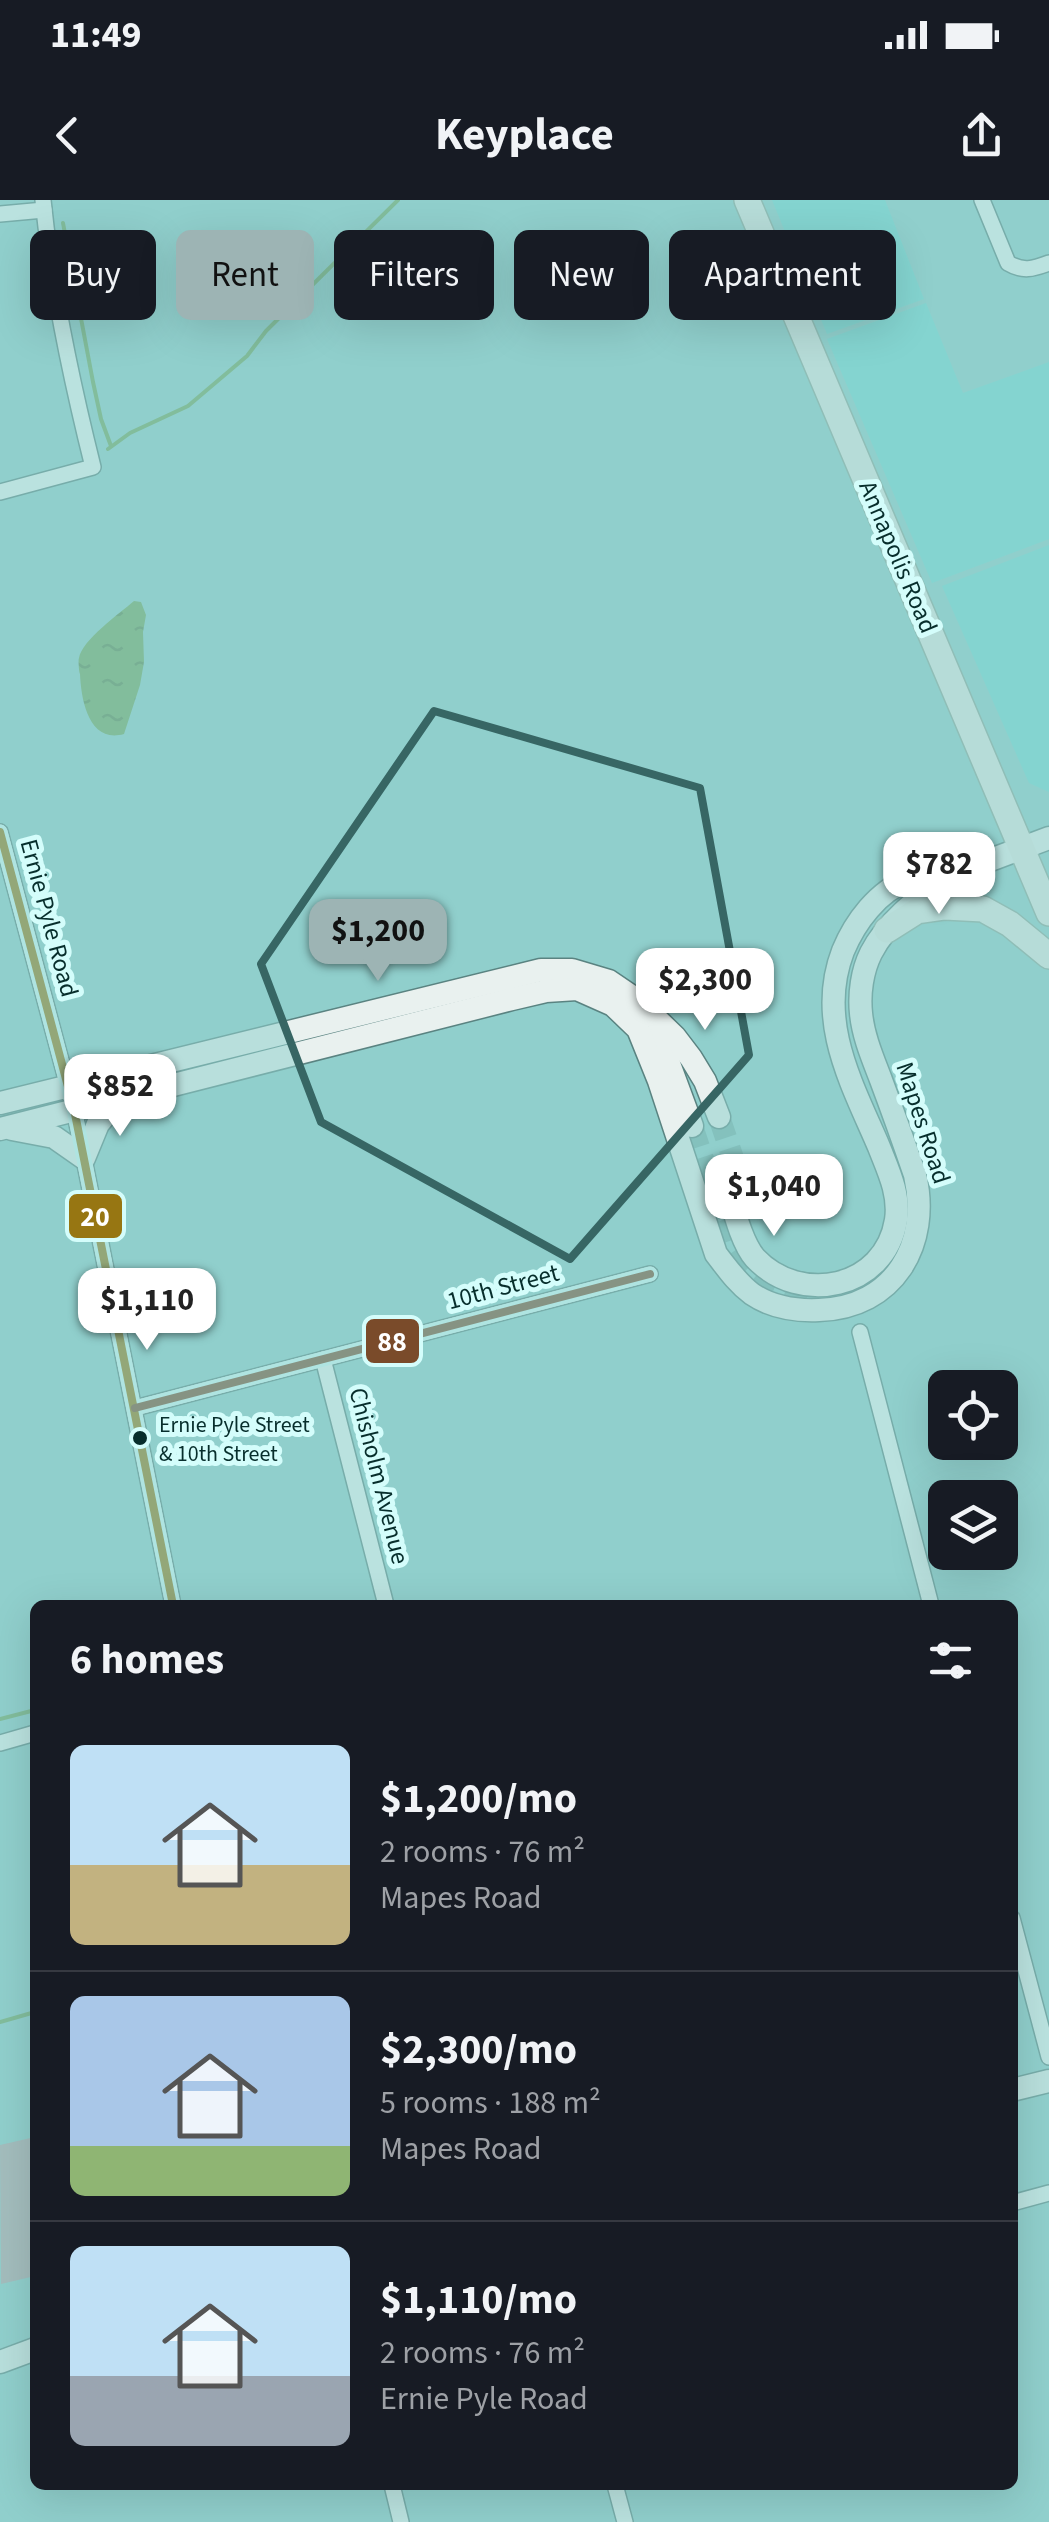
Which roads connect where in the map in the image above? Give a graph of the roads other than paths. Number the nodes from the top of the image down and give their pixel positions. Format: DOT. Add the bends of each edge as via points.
graph roads {
  1 [pos="747,200"];
  2 [pos="982,200"];
  3 [pos="43,205"];
  4 [pos="0,214"];
  5 [pos="1049,263"];
  6 [pos="0,492"];
  7 [pos="0,832"];
  8 [pos="1049,838"];
  9 [pos="1023,850"];
  10 [pos="960,868"];
  11 [pos="1049,913"];
  12 [pos="887,930"];
  13 [pos="1049,956"];
  14 [pos="71,1098"];
  15 [pos="120,1098"];
  16 [pos="0,1103"];
  17 [pos="705,1123"];
  18 [pos="2,1128"];
  19 [pos="84,1158"];
  20 [pos="732,1179"];
  21 [pos="650,1274"];
  22 [pos="860,1332"];
  23 [pos="323,1360"];
  24 [pos="136,1408"];
  25 [pos="172,1600"];
  26 [pos="385,1600"];
  27 [pos="930,1600"];
  28 [pos="30,1734"];
  29 [pos="0,1742"];
  30 [pos="1018,1941"];
  31 [pos="1049,2057"];
  32 [pos="1049,2081"];
  33 [pos="1018,2089"];
  34 [pos="1049,2193"];
  35 [pos="1018,2201"];
  36 [pos="30,2351"];
  37 [pos="0,2362"];
  38 [pos="393,2490"];
  39 [pos="616,2490"];
  40 [pos="401,2522"];
  41 [pos="625,2522"];
  1 -- 9 [label="main road, Annapolis Road"];
  2 -- 5 [label="street" via="1008,263 1029,270"];
  3 -- 4 [label="street"];
  3 -- 6 [label="street" via="93,467"];
  7 -- 14 [label="street, Ernie Pyle Road"];
  8 -- 9 [label="street, Mapes Road"];
  9 -- 10 [label="street, Mapes Road"];
  9 -- 11 [label="main road, Annapolis Road"];
  10 -- 12 [label="street, Mapes Road"];
  10 -- 20 [label="street, Mapes Road" via="906,881 883,896 865,912 839,962 832,1000 841,1058 896,1199 883,1254 840,1284 777,1264"];
  12 -- 13 [label="main road" via="917,911 983,909"];
  12 -- 15 [label="street, Mapes Road" via="864,973 861,1017 916,1175 920,1218 892,1280 858,1303 833,1310 778,1306 731,1275 716,1254 638,1028 613,1006 577,989 512,999"];
  14 -- 15 [label="street, Mapes Road"];
  14 -- 16 [label="street, Mapes Road"];
  14 -- 17 [label="street, Mapes Road" via="542,970 572,970 609,981 674,1036 705,1081"];
  14 -- 18 [label="street, Mapes Road"];
  14 -- 19 [label="street, Ernie Pyle Road"];
  15 -- 19 [label="street" via="98,1124"];
  18 -- 19 [label="street" via="54,1137"];
  19 -- 24 [label="street, Ernie Pyle Road"];
  21 -- 23 [label="street, 10th Street"];
  22 -- 27 [label="street"];
  23 -- 24 [label="street, 10th Street"];
  23 -- 26 [label="street, Chisholm Avenue"];
  24 -- 25 [label="street, Ernie Pyle Road"];
  28 -- 29 [label="street"];
  30 -- 31 [label="street"];
  32 -- 33 [label="street"];
  34 -- 35 [label="street"];
  36 -- 37 [label="street"];
  38 -- 40 [label="street"];
  39 -- 41 [label="street"];
}
